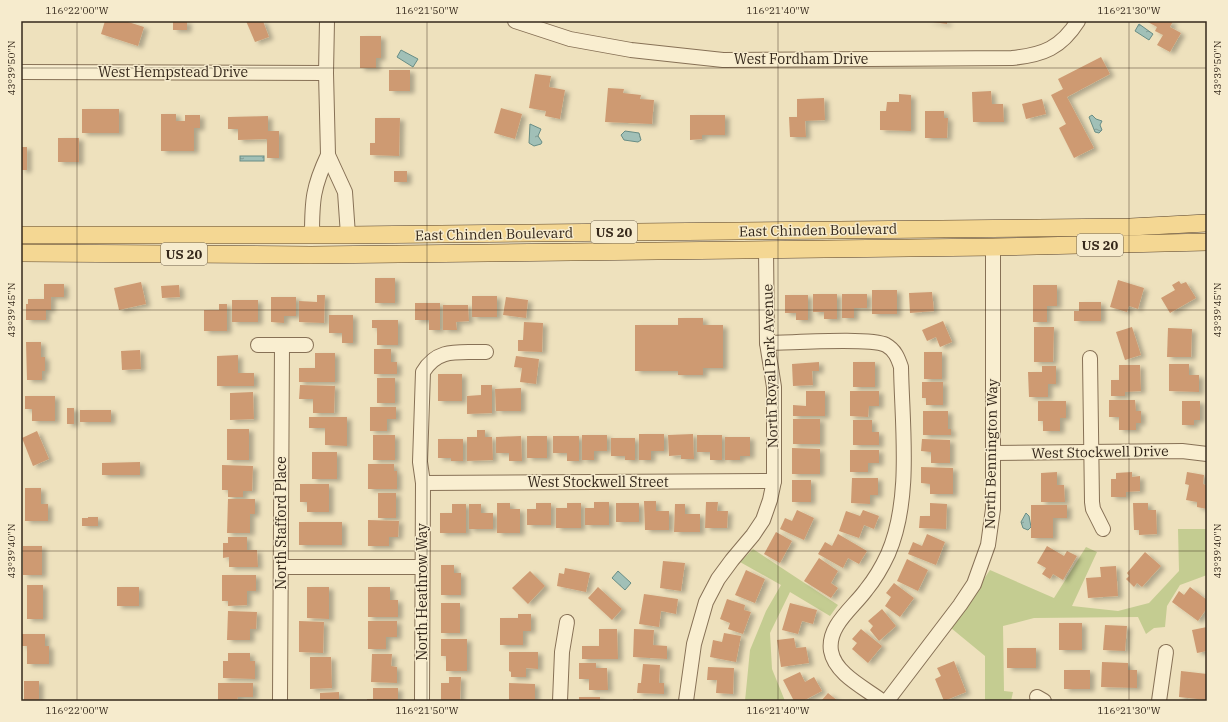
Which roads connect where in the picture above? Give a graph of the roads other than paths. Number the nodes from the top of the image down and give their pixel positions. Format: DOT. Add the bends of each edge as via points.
graph roads {
  1 [pos="327,21"];
  2 [pos="515,21"];
  3 [pos="1078,21"];
  4 [pos="21,72"];
  5 [pos="326,73"];
  6 [pos="328,155"];
  7 [pos="1207,223"];
  8 [pos="976,228"];
  9 [pos="21,235"];
  10 [pos="312,235"];
  11 [pos="348,235"];
  12 [pos="1207,242"];
  13 [pos="993,247"];
  14 [pos="766,249"];
  15 [pos="21,253"];
  16 [pos="141,254"];
  17 [pos="767,343"];
  18 [pos="258,345"];
  19 [pos="282,345"];
  20 [pos="306,345"];
  21 [pos="486,352"];
  22 [pos="1090,358"];
  23 [pos="1091,452"];
  24 [pos="993,453"];
  25 [pos="1207,454"];
  26 [pos="774,481"];
  27 [pos="423,483"];
  28 [pos="1103,529"];
  29 [pos="280,567"];
  30 [pos="422,567"];
  31 [pos="567,622"];
  32 [pos="1166,652"];
  33 [pos="280,701"];
  34 [pos="422,701"];
  35 [pos="560,701"];
  36 [pos="686,701"];
  37 [pos="882,701"];
  38 [pos="887,701"];
  39 [pos="1159,701"];
  1 -- 5 [label="street"];
  2 -- 3 [label="street, West Fordham Drive" via="570,39 631,50 723,60 1034,56 1057,46 1069,35"];
  4 -- 5 [label="street, West Hempstead Drive"];
  5 -- 6 [label="street"];
  6 -- 10 [label="street" via="315,185"];
  6 -- 11 [label="street" via="345,192"];
  7 -- 8 [label="main road, East Chinden Boulevard / US 20"];
  8 -- 11 [label="main road, East Chinden Boulevard / US 20"];
  8 -- 14 [label="main road" via="938,236 790,238"];
  9 -- 10 [label="main road, East Chinden Boulevard / US 20"];
  10 -- 11 [label="main road, East Chinden Boulevard / US 20"];
  11 -- 16 [label="main road" via="324,246 176,245"];
  12 -- 13 [label="main road, East Chinden Boulevard / US 20"];
  13 -- 14 [label="main road, East Chinden Boulevard / US 20"];
  13 -- 24 [label="street, North Bennington Way"];
  14 -- 16 [label="main road, East Chinden Boulevard / US 20" via="311,255"];
  14 -- 17 [label="street, North Royal Park Avenue"];
  15 -- 16 [label="main road, East Chinden Boulevard / US 20"];
  17 -- 26 [label="street, North Royal Park Avenue" via="774,387"];
  17 -- 37 [label="street" via="877,342 894,350 901,367 903,487 900,513 888,554 876,576 837,625 831,651 842,672"];
  18 -- 19 [label="street"];
  19 -- 20 [label="street"];
  19 -- 29 [label="street, North Stafford Place"];
  21 -- 27 [label="street, North Heathrow Way" via="439,355 429,362 422,372 420,462"];
  22 -- 23 [label="street"];
  23 -- 24 [label="street, West Stockwell Drive"];
  23 -- 25 [label="street, West Stockwell Drive" via="1182,451"];
  23 -- 28 [label="street" via="1092,502"];
  24 -- 38 [label="street, North Bennington Way" via="992,526 982,566 960,605"];
  26 -- 27 [label="street, West Stockwell Street"];
  26 -- 36 [label="street, North Royal Park Avenue" via="763,520 718,579 706,602 694,644"];
  27 -- 30 [label="street, North Heathrow Way"];
  29 -- 30 [label="street"];
  29 -- 33 [label="street, North Stafford Place"];
  30 -- 34 [label="street, North Heathrow Way"];
  31 -- 35 [label="street"];
  32 -- 39 [label="street"];
}
